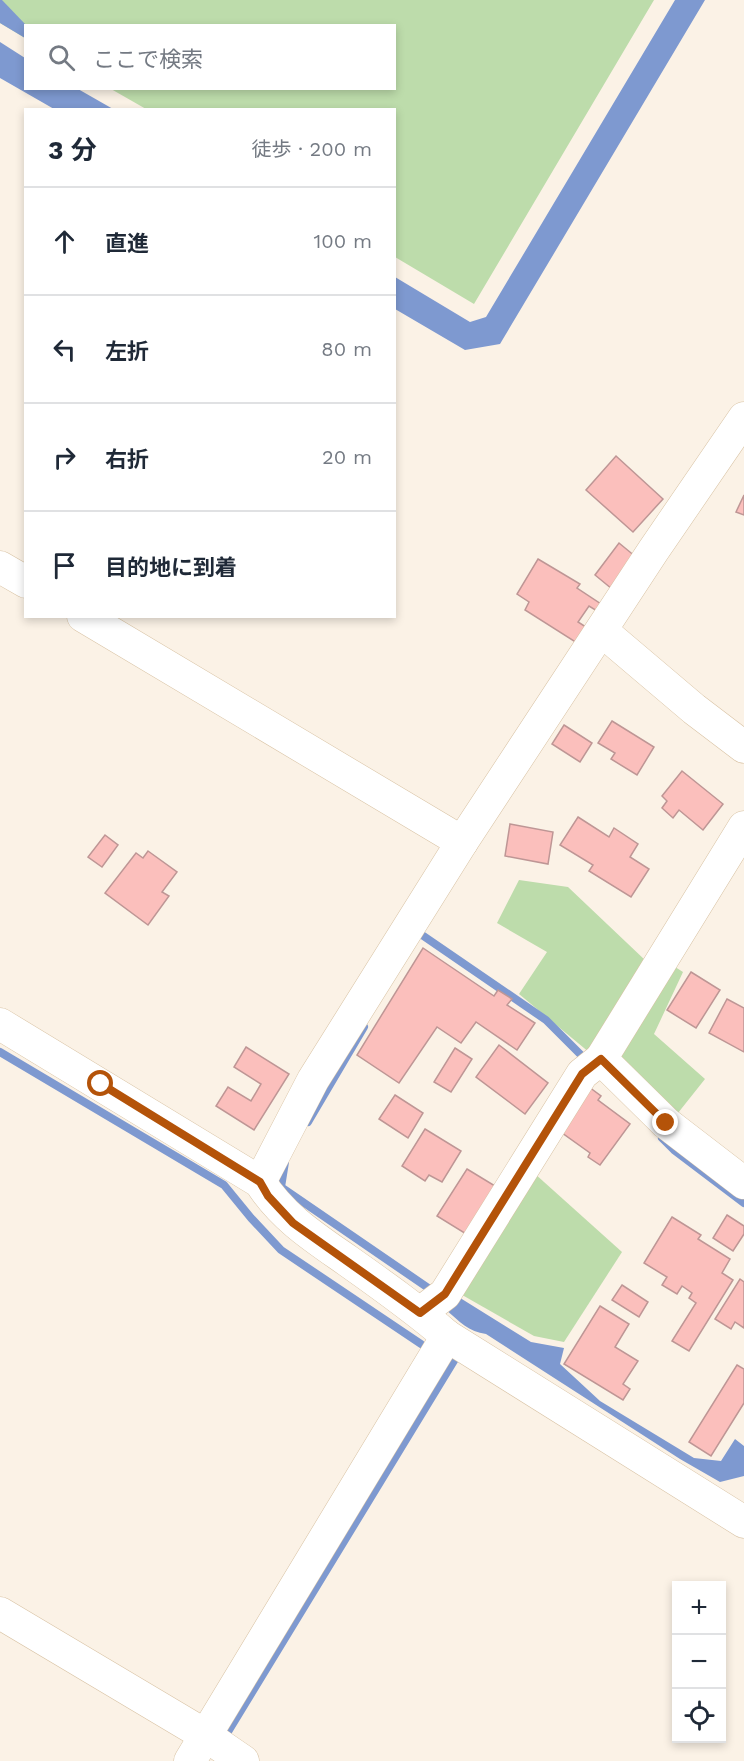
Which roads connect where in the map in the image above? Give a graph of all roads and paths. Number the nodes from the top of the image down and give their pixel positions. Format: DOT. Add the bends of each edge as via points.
graph roads {
  1 [pos="744,418"];
  2 [pos="0,567"];
  3 [pos="24,581"];
  4 [pos="86,618"];
  5 [pos="610,638"];
  6 [pos="744,747"];
  7 [pos="744,827"];
  8 [pos="462,842"];
  9 [pos="0,1024"];
  10 [pos="592,1066"];
  11 [pos="260,1182"];
  12 [pos="744,1183"];
  13 [pos="434,1303"];
  14 [pos="460,1344"];
  15 [pos="744,1522"];
  16 [pos="0,1613"];
  17 [pos="217,1752"];
  1 -- 5 [label="street" via="653,551"];
  2 -- 3 [label="street"];
  4 -- 8 [label="street"];
  5 -- 6 [label="street"];
  5 -- 8 [label="street"];
  7 -- 10 [label="street"];
  8 -- 11 [label="street" via="314,1080"];
  9 -- 11 [label="street"];
  10 -- 12 [label="street"];
  10 -- 13 [label="street"];
  11 -- 13 [label="street" via="293,1223"];
  13 -- 14 [label="street"];
  14 -- 15 [label="street"];
  14 -- 17 [label="street"];
  16 -- 17 [label="street"];
}
